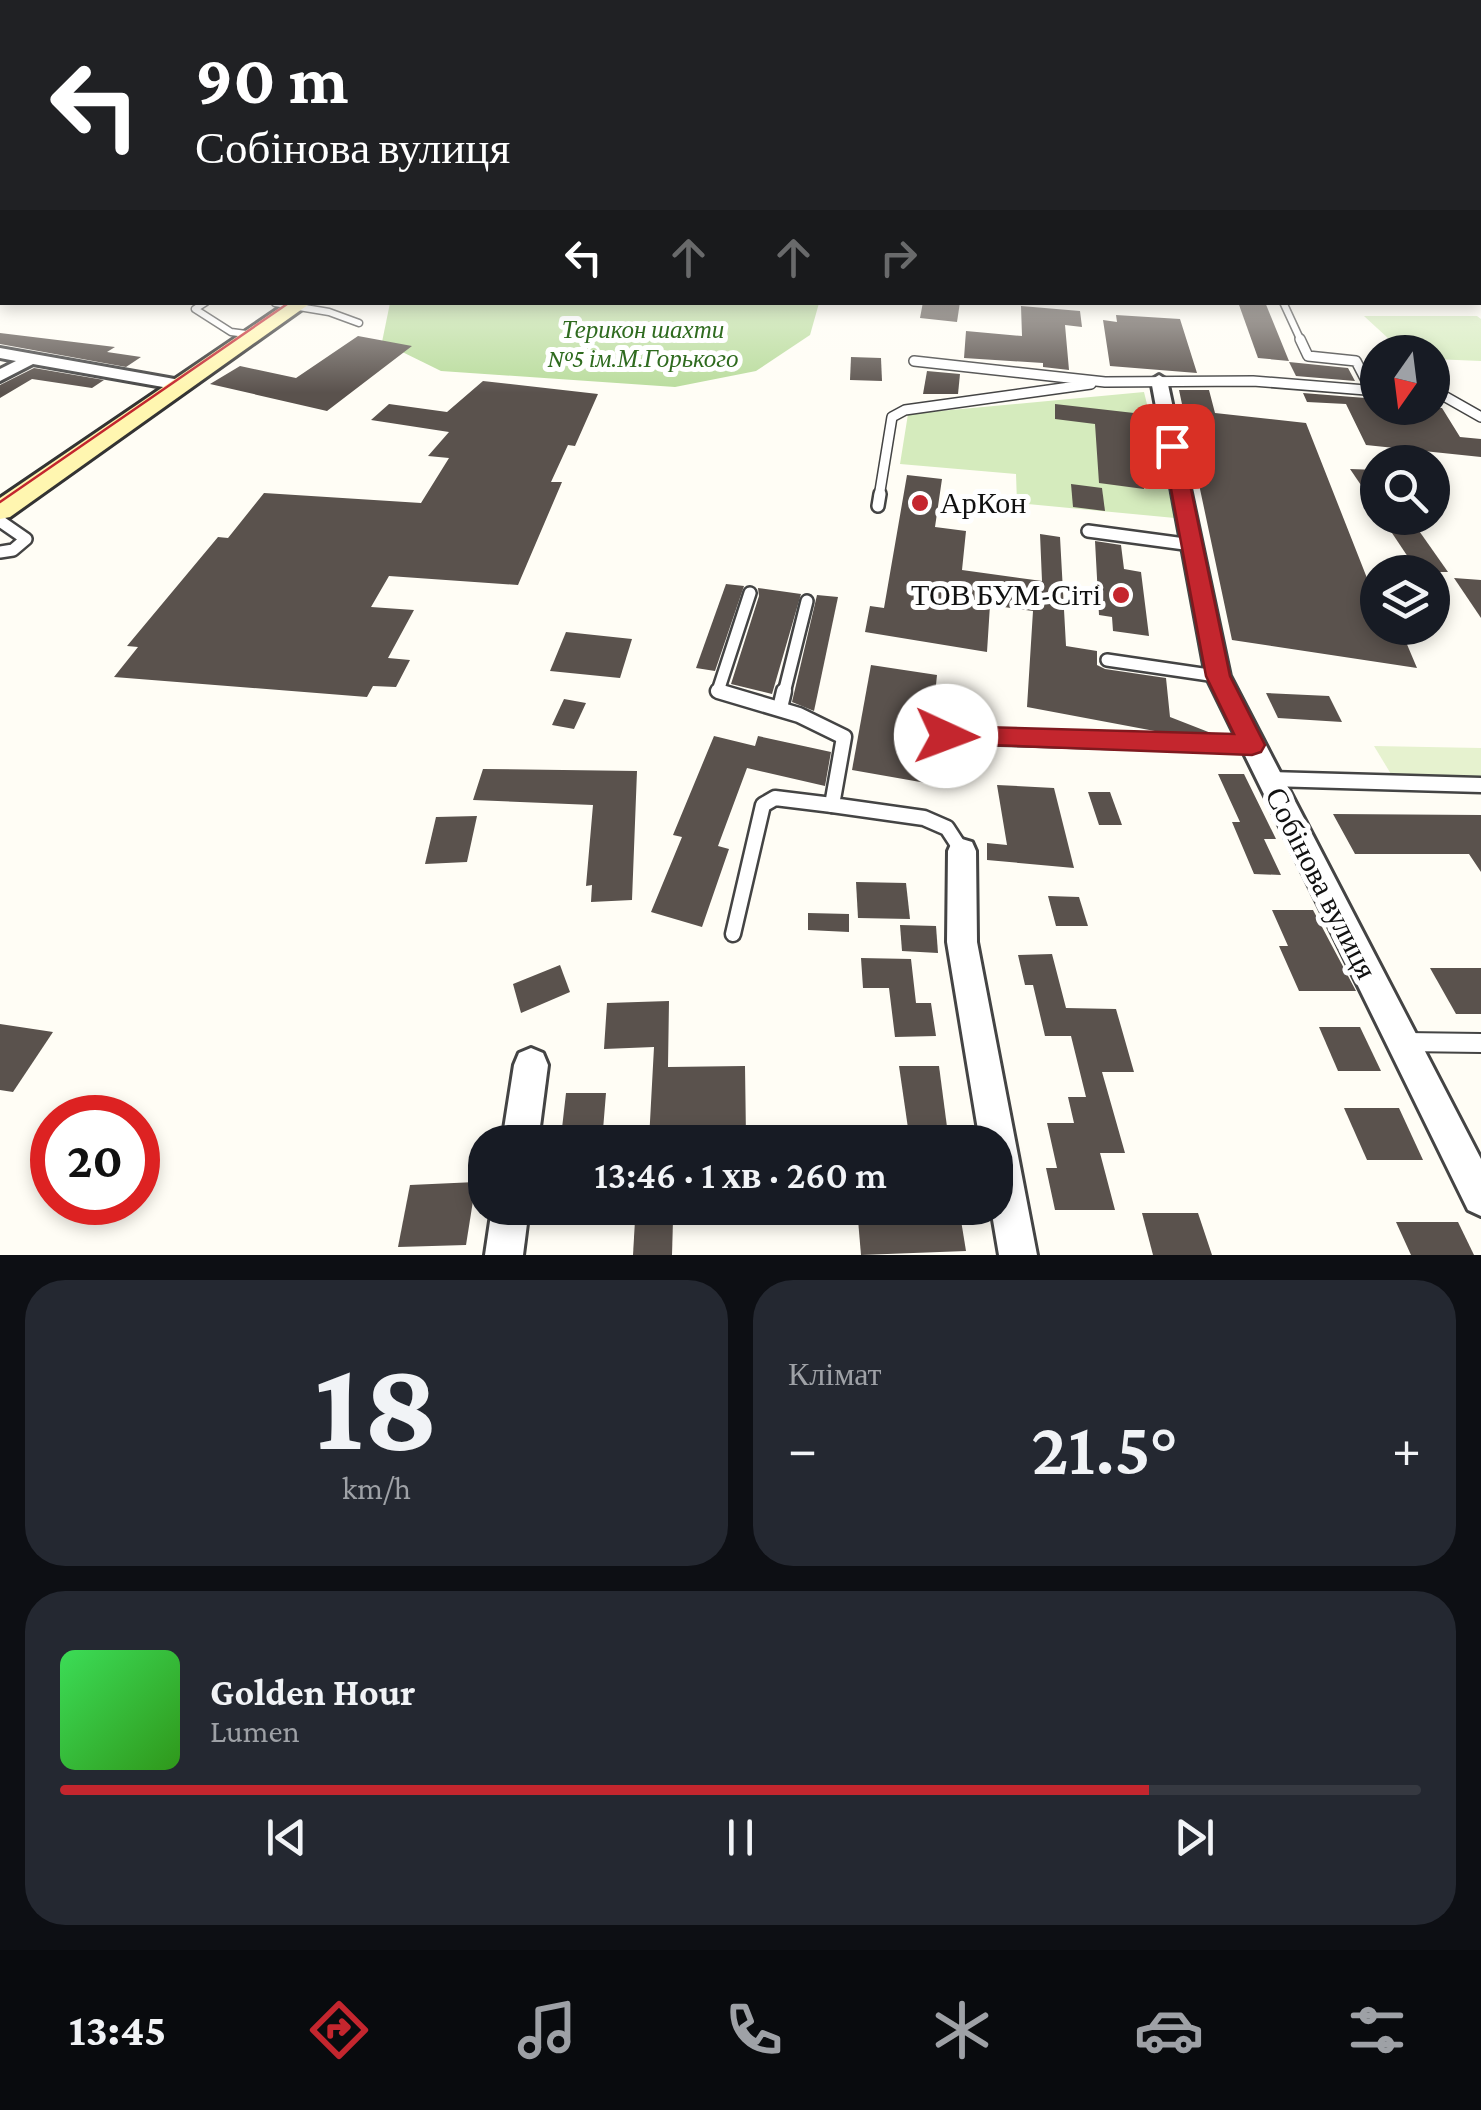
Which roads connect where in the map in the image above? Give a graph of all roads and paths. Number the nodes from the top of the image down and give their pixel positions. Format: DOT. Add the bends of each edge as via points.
graph roads {
  1 [pos="201,305"];
  2 [pos="284,305"];
  3 [pos="294,305"];
  4 [pos="1284,305"];
  5 [pos="359,324"];
  6 [pos="242,333"];
  7 [pos="0,353"];
  8 [pos="32,358"];
  9 [pos="914,360"];
  10 [pos="1360,368"];
  11 [pos="0,376"];
  12 [pos="1159,380"];
  13 [pos="1105,382"];
  14 [pos="168,383"];
  15 [pos="1360,390"];
  16 [pos="1450,399"];
  17 [pos="1481,417"];
  18 [pos="0,489"];
  19 [pos="878,506"];
  20 [pos="0,511"];
  21 [pos="0,520"];
  22 [pos="1088,531"];
  23 [pos="1192,545"];
  24 [pos="0,552"];
  25 [pos="750,592"];
  26 [pos="807,600"];
  27 [pos="1107,660"];
  28 [pos="1218,676"];
  29 [pos="780,708"];
  30 [pos="946,736"];
  31 [pos="1252,745"];
  32 [pos="1268,778"];
  33 [pos="1481,785"];
  34 [pos="832,806"];
  35 [pos="962,850"];
  36 [pos="733,934"];
  37 [pos="1402,1042"];
  38 [pos="1481,1043"];
  39 [pos="530,1065"];
  40 [pos="522,1125"];
  41 [pos="1481,1198"];
  42 [pos="508,1225"];
  43 [pos="504,1255"];
  44 [pos="1018,1255"];
  1 -- 6 [label="lane" via="195,309"];
  2 -- 6 [label="main road"];
  3 -- 5 [label="lane"];
  4 -- 10 [label="lane" via="1308,356 1356,362"];
  6 -- 14 [label="main road"];
  7 -- 8 [label="street"];
  8 -- 11 [label="street"];
  8 -- 14 [label="street"];
  9 -- 13 [label="lane"];
  12 -- 13 [label="lane"];
  12 -- 15 [label="lane"];
  12 -- 23 [label="street, Собінова вулиця"];
  13 -- 19 [label="lane" via="892,417"];
  14 -- 18 [label="main road"];
  14 -- 20 [label="main road"];
  16 -- 17 [label="lane"];
  21 -- 24 [label="lane" via="26,539"];
  22 -- 23 [label="lane"];
  23 -- 28 [label="street, Собінова вулиця"];
  25 -- 29 [label="lane" via="718,691"];
  26 -- 29 [label="lane"];
  27 -- 28 [label="lane"];
  28 -- 31 [label="street, Собінова вулиця"];
  29 -- 34 [label="lane" via="844,737"];
  30 -- 31 [label="lane"];
  31 -- 32 [label="street, Собінова вулиця"];
  32 -- 33 [label="lane"];
  32 -- 37 [label="street, Собінова вулиця"];
  34 -- 35 [label="lane" via="924,818 946,828"];
  34 -- 36 [label="lane" via="775,798 763,805"];
  35 -- 44 [label="street" via="962,942"];
  37 -- 38 [label="lane"];
  37 -- 41 [label="street, Собінова вулиця"];
  39 -- 40 [label="street"];
  42 -- 43 [label="street"];
}
